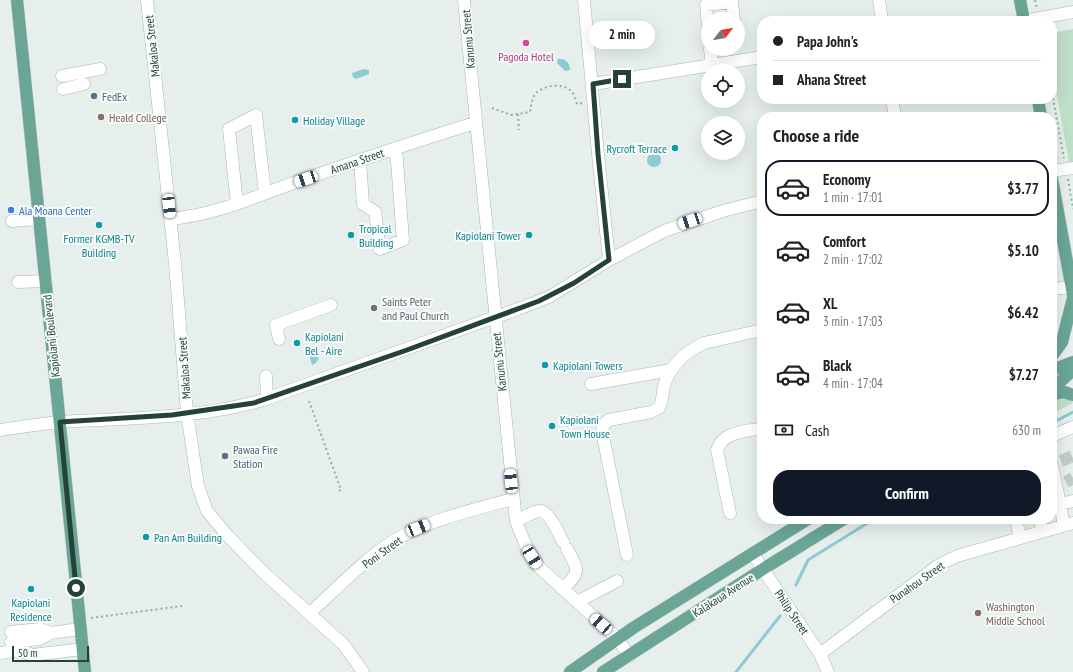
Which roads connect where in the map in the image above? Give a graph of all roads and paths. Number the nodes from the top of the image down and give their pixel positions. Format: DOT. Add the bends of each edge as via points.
graph roads {
  1 [pos="17,0"];
  2 [pos="147,0"];
  3 [pos="464,0"];
  4 [pos="584,0"];
  5 [pos="880,0"];
  6 [pos="1020,0"];
  7 [pos="1035,0"];
  8 [pos="1036,8"];
  9 [pos="707,12"];
  10 [pos="733,12"];
  11 [pos="1073,12"];
  12 [pos="882,16"];
  13 [pos="1023,16"];
  14 [pos="1051,16"];
  15 [pos="735,56"];
  16 [pos="745,56"];
  17 [pos="757,57"];
  18 [pos="715,64"];
  19 [pos="701,67"];
  20 [pos="100,69"];
  21 [pos="62,76"];
  22 [pos="84,84"];
  23 [pos="593,84"];
  24 [pos="63,88"];
  25 [pos="594,100"];
  26 [pos="492,108"];
  27 [pos="518,114"];
  28 [pos="1057,117"];
  29 [pos="475,123"];
  30 [pos="519,130"];
  31 [pos="396,148"];
  32 [pos="360,160"];
  33 [pos="1068,169"];
  34 [pos="1057,170"];
  35 [pos="265,193"];
  36 [pos="757,202"];
  37 [pos="237,204"];
  38 [pos="1057,208"];
  39 [pos="1073,209"];
  40 [pos="170,218"];
  41 [pos="40,219"];
  42 [pos="12,221"];
  43 [pos="609,260"];
  44 [pos="46,280"];
  45 [pos="18,282"];
  46 [pos="1057,290"];
  47 [pos="1072,293"];
  48 [pos="331,305"];
  49 [pos="495,319"];
  50 [pos="757,331"];
  51 [pos="278,339"];
  52 [pos="1057,349"];
  53 [pos="1073,362"];
  54 [pos="1057,368"];
  55 [pos="671,370"];
  56 [pos="1073,370"];
  57 [pos="266,376"];
  58 [pos="591,384"];
  59 [pos="1057,384"];
  60 [pos="1057,393"];
  61 [pos="1073,395"];
  62 [pos="267,399"];
  63 [pos="309,401"];
  64 [pos="187,413"];
  65 [pos="60,422"];
  66 [pos="1073,427"];
  67 [pos="757,429"];
  68 [pos="0,430"];
  69 [pos="1057,434"];
  70 [pos="1057,470"];
  71 [pos="336,492"];
  72 [pos="513,499"];
  73 [pos="1073,501"];
  74 [pos="1060,504"];
  75 [pos="730,513"];
  76 [pos="516,521"];
  77 [pos="800,524"];
  78 [pos="836,524"];
  79 [pos="1017,524"];
  80 [pos="1041,524"];
  81 [pos="1069,524"];
  82 [pos="1042,531"];
  83 [pos="1020,538"];
  84 [pos="753,554"];
  85 [pos="627,555"];
  86 [pos="763,568"];
  87 [pos="617,581"];
  88 [pos="562,589"];
  89 [pos="577,602"];
  90 [pos="182,606"];
  91 [pos="310,613"];
  92 [pos="80,625"];
  93 [pos="11,637"];
  94 [pos="618,639"];
  95 [pos="83,649"];
  96 [pos="0,653"];
  97 [pos="820,654"];
  98 [pos="629,656"];
  99 [pos="85,672"];
  100 [pos="363,672"];
  101 [pos="570,672"];
  102 [pos="603,672"];
  103 [pos="828,672"];
  1 -- 41 [label="main road, Kapiolani Boulevard"];
  2 -- 40 [label="street, Makaloa Street"];
  3 -- 29 [label="street, Kanunu Street"];
  4 -- 23 [label="street"];
  5 -- 12 [label="street"];
  6 -- 13 [label="main road"];
  7 -- 8 [label="path"];
  9 -- 10 [label="street" via="706,5 732,2"];
  11 -- 14 [label="street"];
  15 -- 18 [label="street"];
  16 -- 17 [label="street"];
  19 -- 23 [label="street"];
  20 -- 21 [label="street"];
  22 -- 24 [label="street"];
  23 -- 25 [label="street"];
  25 -- 27 [label="path" via="577,104 572,92 561,86 548,86 536,93 531,102 530,112"];
  25 -- 43 [label="street"];
  26 -- 27 [label="path" via="511,115"];
  27 -- 30 [label="path"];
  28 -- 33 [label="path"];
  29 -- 31 [label="street, Amana Street"];
  29 -- 49 [label="street, Kanunu Street"];
  31 -- 32 [label="street, Amana Street"];
  31 -- 32 [label="street" via="403,240 380,249 375,212 363,204"];
  32 -- 35 [label="street, Amana Street"];
  33 -- 34 [label="street"];
  33 -- 39 [label="path"];
  35 -- 37 [label="street, Amana Street"];
  35 -- 37 [label="street" via="256,115 229,129"];
  36 -- 43 [label="street" via="679,225"];
  37 -- 40 [label="street, Amana Street" via="202,215"];
  38 -- 47 [label="main road"];
  40 -- 64 [label="street, Makaloa Street"];
  41 -- 42 [label="street"];
  41 -- 44 [label="main road, Kapiolani Boulevard"];
  43 -- 49 [label="street" via="549,297"];
  44 -- 45 [label="street"];
  44 -- 65 [label="main road, Kapiolani Boulevard"];
  46 -- 47 [label="street"];
  47 -- 52 [label="main road" via="1062,342"];
  48 -- 51 [label="street" via="276,325"];
  49 -- 62 [label="street"];
  49 -- 72 [label="street, Kanunu Street"];
  50 -- 55 [label="street" via="704,343 689,351"];
  53 -- 54 [label="main road"];
  55 -- 58 [label="street"];
  55 -- 85 [label="street" via="661,404 655,410 609,420 603,427"];
  56 -- 59 [label="main road"];
  57 -- 62 [label="street"];
  60 -- 61 [label="main road"];
  62 -- 64 [label="street" via="235,407"];
  63 -- 71 [label="path" via="341,490"];
  64 -- 65 [label="street"];
  64 -- 91 [label="street, Makaloa Street" via="194,468 207,511 263,572"];
  65 -- 68 [label="street"];
  65 -- 92 [label="main road, Kapiolani Boulevard"];
  66 -- 69 [label="street"];
  67 -- 75 [label="street" via="727,436 718,446"];
  70 -- 74 [label="street" via="1061,485"];
  72 -- 76 [label="street, Kanunu Street"];
  72 -- 91 [label="street, Poni Street" via="450,516 418,528 394,541 358,569"];
  73 -- 74 [label="street"];
  74 -- 81 [label="street"];
  76 -- 88 [label="street, Kanunu Street" via="526,546 539,567"];
  76 -- 88 [label="street" via="538,511 544,511 548,515 576,567 577,574"];
  77 -- 84 [label="main road, Kalākaua Avenue"];
  78 -- 86 [label="main road, Kalākaua Avenue"];
  79 -- 83 [label="street"];
  80 -- 82 [label="street"];
  81 -- 82 [label="street, Punahou Street"];
  82 -- 83 [label="street, Punahou Street"];
  83 -- 97 [label="street, Punahou Street" via="957,556 938,565"];
  84 -- 86 [label="street, Philip Street"];
  84 -- 94 [label="main road, Kalākaua Avenue"];
  86 -- 97 [label="street, Philip Street"];
  86 -- 98 [label="main road, Kalākaua Avenue"];
  87 -- 89 [label="street"];
  88 -- 89 [label="street, Kanunu Street"];
  89 -- 94 [label="street, Kanunu Street"];
  90 -- 92 [label="path"];
  91 -- 100 [label="street, Makaloa Street" via="344,645"];
  92 -- 93 [label="street" via="51,633 40,639"];
  92 -- 95 [label="main road, Kapiolani Boulevard"];
  94 -- 98 [label="street, Kanunu Street"];
  94 -- 101 [label="main road, Kalākaua Avenue"];
  95 -- 96 [label="street" via="32,654 21,650"];
  95 -- 99 [label="main road, Kapiolani Boulevard"];
  97 -- 103 [label="street, Philip Street"];
  98 -- 102 [label="main road, Kalākaua Avenue"];
}
